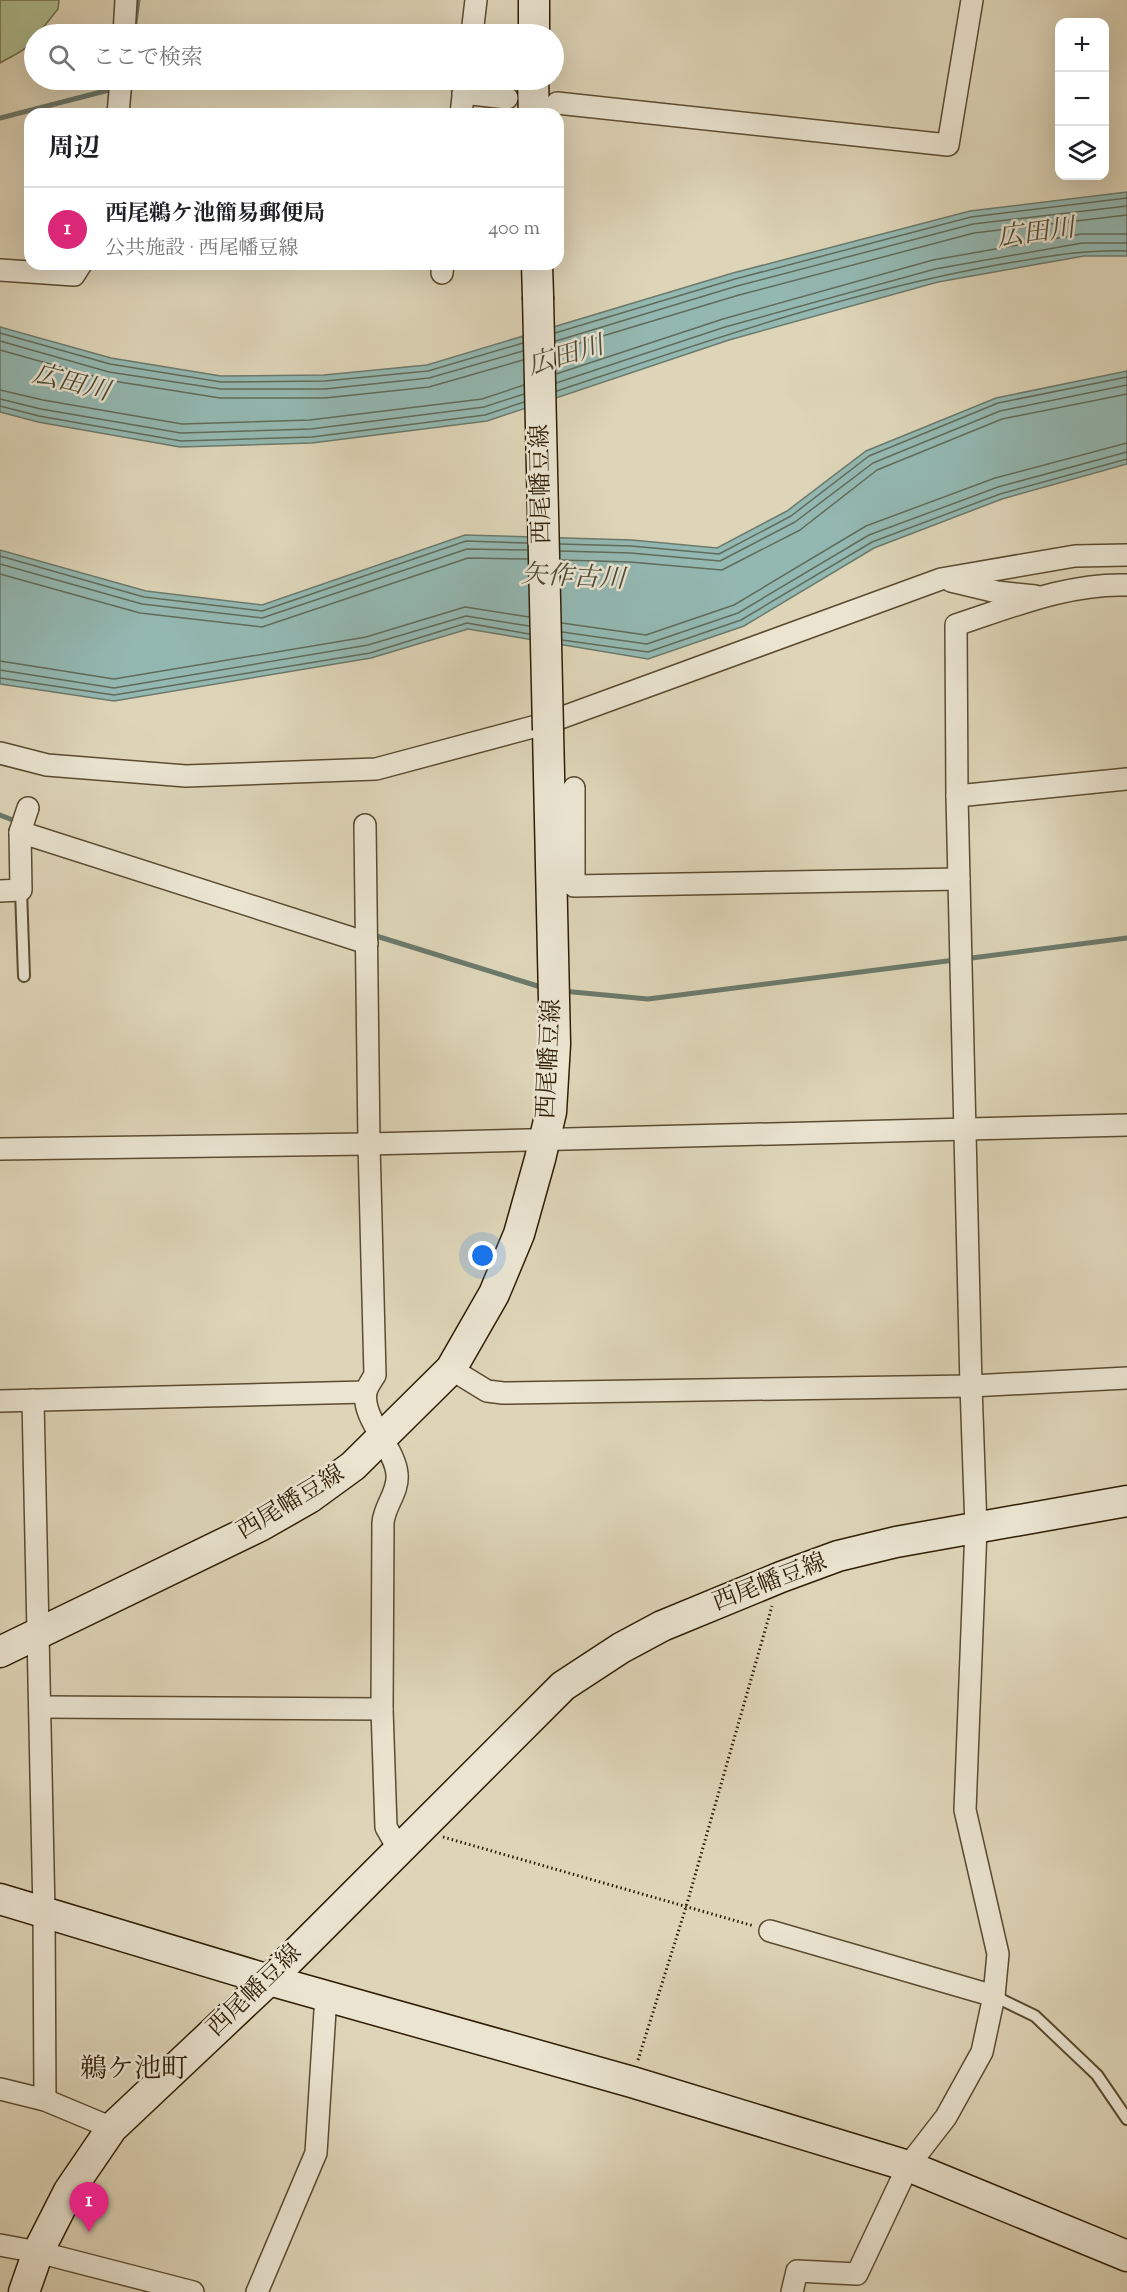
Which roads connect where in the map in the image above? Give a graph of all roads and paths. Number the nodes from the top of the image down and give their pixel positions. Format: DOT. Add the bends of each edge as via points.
graph roads {
  1 [pos="126,0"];
  2 [pos="476,0"];
  3 [pos="534,0"];
  4 [pos="972,0"];
  5 [pos="125,24"];
  6 [pos="472,24"];
  7 [pos="534,24"];
  8 [pos="537,90"];
  9 [pos="463,96"];
  10 [pos="507,98"];
  11 [pos="545,108"];
  12 [pos="564,111"];
  13 [pos="0,270"];
  14 [pos="77,270"];
  15 [pos="537,270"];
  16 [pos="1127,555"];
  17 [pos="941,579"];
  18 [pos="1127,585"];
  19 [pos="1042,597"];
  20 [pos="0,753"];
  21 [pos="1127,779"];
  22 [pos="574,788"];
  23 [pos="957,796"];
  24 [pos="28,808"];
  25 [pos="365,825"];
  26 [pos="20,832"];
  27 [pos="959,879"];
  28 [pos="21,890"];
  29 [pos="0,891"];
  30 [pos="367,933"];
  31 [pos="24,976"];
  32 [pos="1127,1125"];
  33 [pos="965,1127"];
  34 [pos="545,1139"];
  35 [pos="369,1143"];
  36 [pos="0,1149"];
  37 [pos="451,1370"];
  38 [pos="1127,1378"];
  39 [pos="970,1386"];
  40 [pos="366,1392"];
  41 [pos="33,1400"];
  42 [pos="0,1401"];
  43 [pos="382,1438"];
  44 [pos="1127,1501"];
  45 [pos="976,1528"];
  46 [pos="781,1577"];
  47 [pos="38,1634"];
  48 [pos="0,1652"];
  49 [pos="40,1707"];
  50 [pos="382,1709"];
  51 [pos="421,1828"];
  52 [pos="399,1850"];
  53 [pos="0,1899"];
  54 [pos="686,1907"];
  55 [pos="44,1913"];
  56 [pos="770,1931"];
  57 [pos="268,1980"];
  58 [pos="326,1995"];
  59 [pos="994,1996"];
  60 [pos="632,2082"];
  61 [pos="0,2089"];
  62 [pos="45,2100"];
  63 [pos="1127,2119"];
  64 [pos="112,2128"];
  65 [pos="908,2166"];
  66 [pos="0,2246"];
  67 [pos="38,2252"];
  68 [pos="1127,2256"];
  69 [pos="24,2292"];
  70 [pos="193,2292"];
  71 [pos="257,2292"];
  72 [pos="792,2292"];
  1 -- 5 [label="street"];
  2 -- 6 [label="street"];
  3 -- 7 [label="main road"];
  4 -- 12 [label="street" via="948,145"];
  8 -- 11 [label="main road"];
  9 -- 10 [label="street"];
  13 -- 14 [label="street" via="74,275"];
  15 -- 34 [label="main road, 西尾幡豆線, bridge" via="555,1044 551,1112"];
  16 -- 17 [label="street" via="1075,556"];
  17 -- 19 [label="street"];
  17 -- 20 [label="street" via="544,724 376,769 186,776 47,765"];
  18 -- 19 [label="street"];
  19 -- 23 [label="street" via="956,625"];
  21 -- 23 [label="street"];
  22 -- 27 [label="street" via="574,886"];
  23 -- 27 [label="street"];
  24 -- 26 [label="street"];
  25 -- 30 [label="street"];
  26 -- 28 [label="street"];
  26 -- 30 [label="street"];
  27 -- 33 [label="street"];
  28 -- 29 [label="street"];
  28 -- 31 [label="lane"];
  30 -- 35 [label="street"];
  32 -- 33 [label="street"];
  33 -- 34 [label="street"];
  33 -- 39 [label="street"];
  34 -- 35 [label="street"];
  34 -- 37 [label="main road, 西尾幡豆線" via="519,1234 494,1294"];
  35 -- 36 [label="street"];
  35 -- 40 [label="street" via="375,1375"];
  37 -- 39 [label="street" via="487,1391 503,1393"];
  37 -- 43 [label="main road, 西尾幡豆線"];
  38 -- 39 [label="street"];
  39 -- 45 [label="street"];
  40 -- 41 [label="street"];
  40 -- 43 [label="street" via="368,1410"];
  41 -- 42 [label="street"];
  41 -- 47 [label="street"];
  43 -- 47 [label="main road, 西尾幡豆線" via="333,1482 287,1511"];
  43 -- 50 [label="street" via="398,1475 383,1516"];
  44 -- 45 [label="main road, 西尾幡豆線"];
  45 -- 46 [label="main road, 西尾幡豆線" via="838,1556"];
  45 -- 59 [label="street" via="965,1810 998,1954"];
  46 -- 51 [label="main road, 西尾幡豆線" via="662,1626 563,1686"];
  46 -- 54 [label="path"];
  47 -- 48 [label="main road, 西尾幡豆線"];
  47 -- 49 [label="street"];
  49 -- 50 [label="street"];
  49 -- 55 [label="street"];
  50 -- 52 [label="street" via="386,1827"];
  51 -- 52 [label="main road, 西尾幡豆線"];
  51 -- 54 [label="path"];
  52 -- 57 [label="main road, 西尾幡豆線"];
  53 -- 55 [label="main road"];
  54 -- 56 [label="path"];
  54 -- 60 [label="path"];
  55 -- 57 [label="main road"];
  55 -- 62 [label="street"];
  56 -- 59 [label="street"];
  57 -- 58 [label="main road"];
  57 -- 64 [label="main road, 西尾幡豆線"];
  58 -- 60 [label="main road"];
  58 -- 71 [label="street" via="316,2153"];
  59 -- 63 [label="lane" via="1035,2016 1097,2075"];
  59 -- 65 [label="street" via="982,2052 946,2117"];
  60 -- 65 [label="main road"];
  61 -- 62 [label="street"];
  62 -- 64 [label="street"];
  64 -- 67 [label="main road, 西尾幡豆線" via="69,2191"];
  65 -- 68 [label="main road"];
  65 -- 72 [label="street" via="857,2274 797,2271"];
  66 -- 67 [label="street"];
  67 -- 69 [label="main road, 西尾幡豆線"];
  67 -- 70 [label="street"];
}
